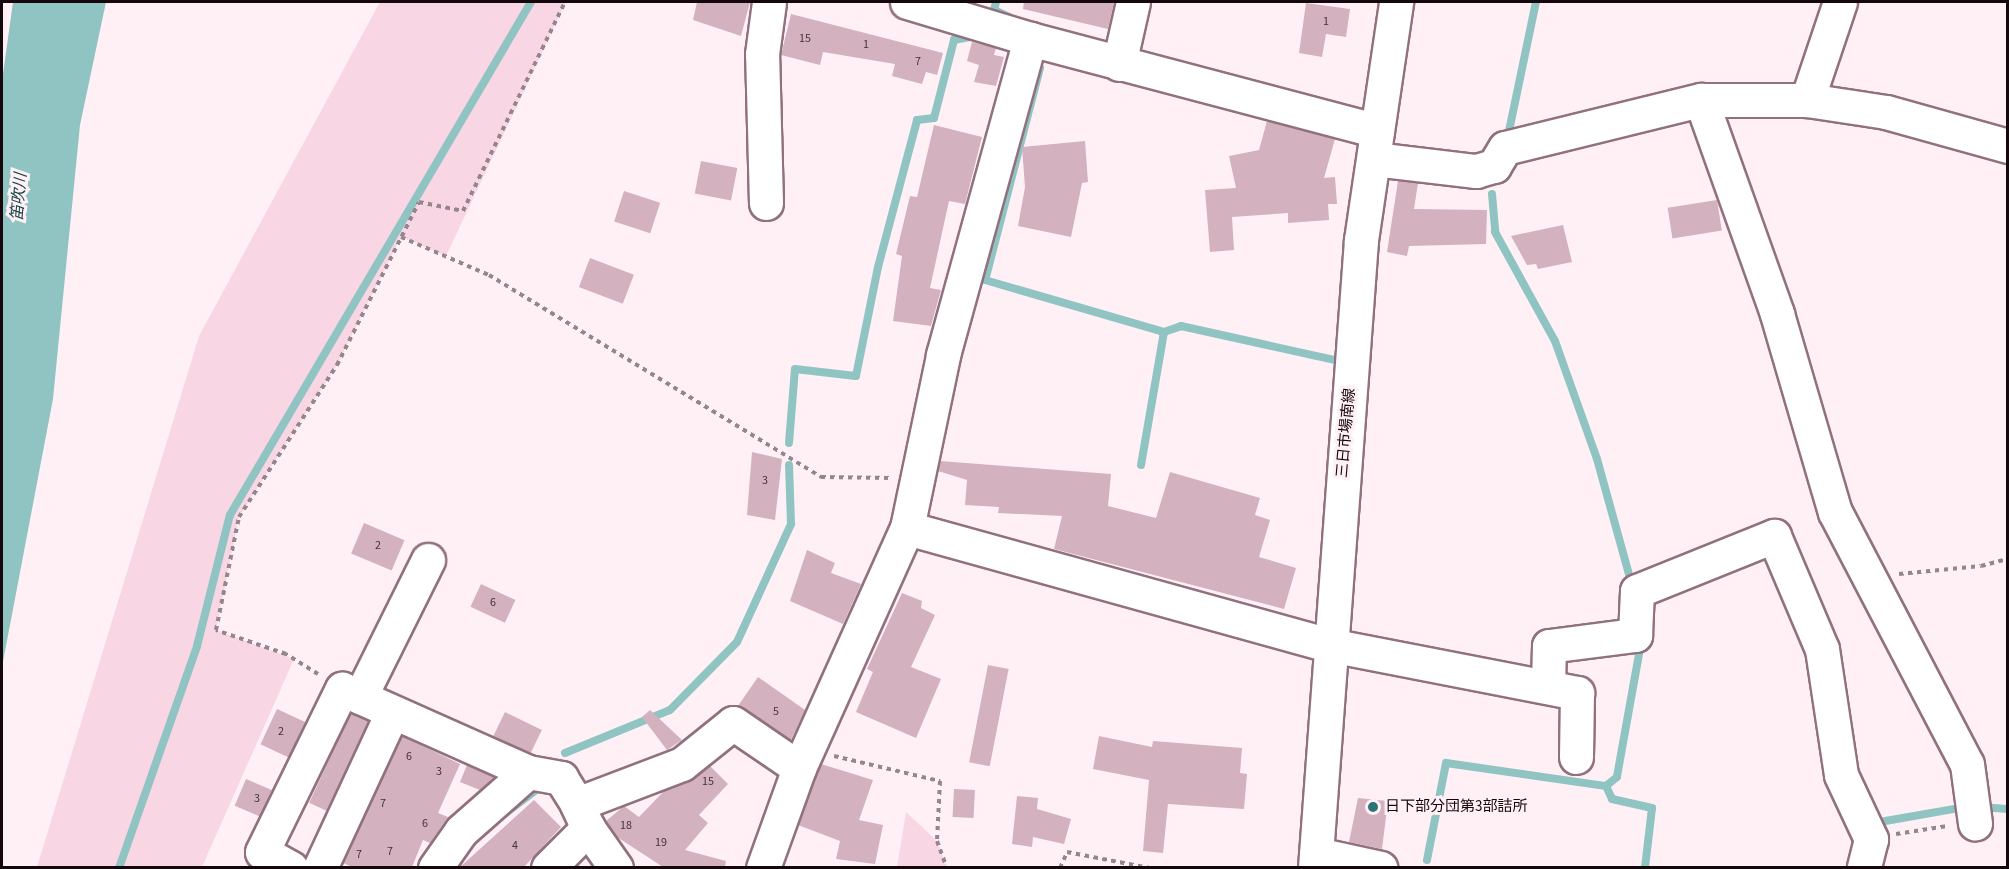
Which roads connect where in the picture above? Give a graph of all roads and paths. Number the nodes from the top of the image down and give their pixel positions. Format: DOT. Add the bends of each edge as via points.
graph roads {
  1 [pos="565,2"];
  2 [pos="769,2"];
  3 [pos="907,2"];
  4 [pos="1133,2"];
  5 [pos="1396,2"];
  6 [pos="1840,2"];
  7 [pos="1030,39"];
  8 [pos="1119,64"];
  9 [pos="1701,100"];
  10 [pos="1807,100"];
  11 [pos="1376,145"];
  12 [pos="2007,146"];
  13 [pos="766,203"];
  14 [pos="402,237"];
  15 [pos="918,484"];
  16 [pos="907,528"];
  17 [pos="2007,559"];
  18 [pos="428,560"];
  19 [pos="1869,577"];
  20 [pos="1330,645"];
  21 [pos="1548,686"];
  22 [pos="351,693"];
  23 [pos="392,713"];
  24 [pos="1576,757"];
  25 [pos="805,758"];
  26 [pos="528,772"];
  27 [pos="583,816"];
  28 [pos="1975,823"];
  29 [pos="1868,853"];
  30 [pos="1315,861"];
  31 [pos="291,867"];
  32 [pos="320,867"];
  33 [pos="435,867"];
  34 [pos="548,867"];
  35 [pos="616,867"];
  36 [pos="763,867"];
  37 [pos="947,867"];
  38 [pos="1060,867"];
  39 [pos="1149,867"];
  40 [pos="1381,867"];
  1 -- 14 [label="path" via="463,211 419,202"];
  2 -- 13 [label="street" via="762,54"];
  3 -- 7 [label="street"];
  4 -- 8 [label="street"];
  5 -- 11 [label="street, 三日市場南線"];
  6 -- 10 [label="street"];
  7 -- 8 [label="street"];
  7 -- 15 [label="street" via="943,355"];
  8 -- 11 [label="street"];
  9 -- 10 [label="street"];
  9 -- 11 [label="street" via="1505,148 1494,166 1476,171"];
  9 -- 19 [label="street" via="1777,314 1835,513"];
  10 -- 12 [label="street" via="1886,112"];
  11 -- 20 [label="street, 三日市場南線" via="1361,240"];
  14 -- 15 [label="path" via="489,275 821,477 882,475"];
  14 -- 22 [label="path" via="337,365 239,517 216,630 286,654"];
  15 -- 16 [label="street"];
  16 -- 20 [label="street"];
  16 -- 25 [label="street"];
  17 -- 19 [label="path" via="1982,566"];
  18 -- 22 [label="street"];
  19 -- 28 [label="street" via="1967,764"];
  20 -- 21 [label="street"];
  20 -- 30 [label="street, 三日市場南線"];
  21 -- 24 [label="street" via="1577,693"];
  21 -- 29 [label="street" via="1549,646 1635,635 1637,591 1774,536 1822,649 1841,775"];
  22 -- 23 [label="street"];
  22 -- 31 [label="street" via="262,852"];
  23 -- 26 [label="street"];
  23 -- 32 [label="street"];
  25 -- 27 [label="street" via="733,723 682,765"];
  25 -- 36 [label="street"];
  25 -- 37 [label="path" via="940,781 937,841"];
  26 -- 27 [label="street" via="561,778"];
  26 -- 33 [label="street" via="461,831"];
  27 -- 34 [label="street"];
  27 -- 35 [label="street"];
  28 -- 29 [label="path"];
  30 -- 40 [label="street"];
  38 -- 39 [label="path" via="1067,852"];
}
